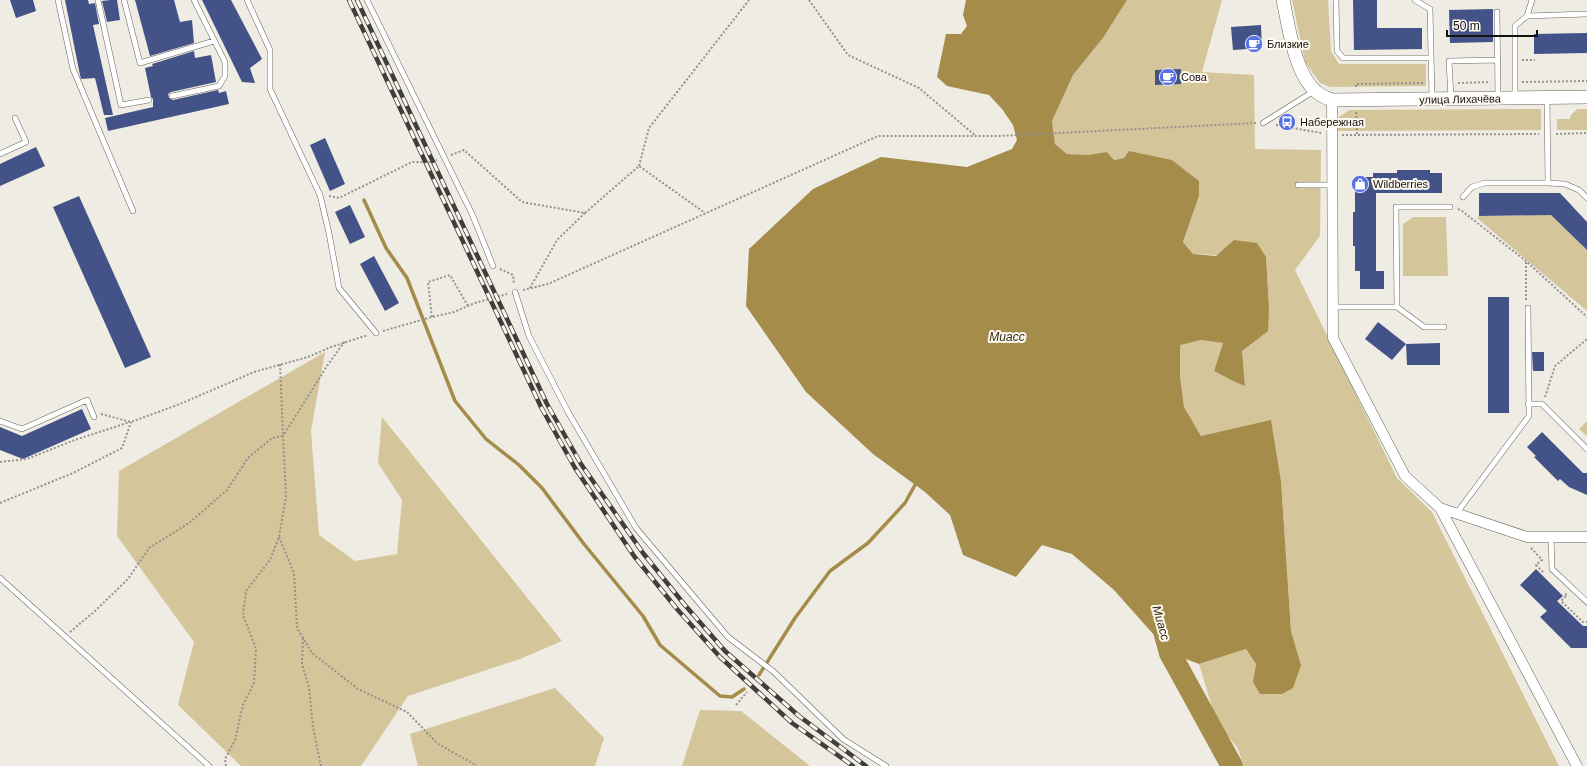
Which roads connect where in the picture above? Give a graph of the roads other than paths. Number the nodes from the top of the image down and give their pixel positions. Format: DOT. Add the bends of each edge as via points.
graph roads {
  1 [pos="58,0"];
  2 [pos="98,0"];
  3 [pos="124,0"];
  4 [pos="194,0"];
  5 [pos="247,0"];
  6 [pos="367,0"];
  7 [pos="1283,0"];
  8 [pos="1336,0"];
  9 [pos="1415,0"];
  10 [pos="1532,0"];
  11 [pos="1497,12"];
  12 [pos="1587,14"];
  13 [pos="1527,16"];
  14 [pos="214,40"];
  15 [pos="1431,58"];
  16 [pos="1498,60"];
  17 [pos="1314,90"];
  18 [pos="172,96"];
  19 [pos="1587,97"];
  20 [pos="1498,98"];
  21 [pos="1516,98"];
  22 [pos="1547,98"];
  23 [pos="1432,99"];
  24 [pos="1451,99"];
  25 [pos="148,100"];
  26 [pos="1332,100"];
  27 [pos="15,118"];
  28 [pos="1263,123"];
  29 [pos="0,154"];
  30 [pos="1548,183"];
  31 [pos="1298,185"];
  32 [pos="1332,186"];
  33 [pos="1463,197"];
  34 [pos="1587,198"];
  35 [pos="1450,207"];
  36 [pos="133,211"];
  37 [pos="493,266"];
  38 [pos="515,292"];
  39 [pos="1333,307"];
  40 [pos="1396,307"];
  41 [pos="1528,308"];
  42 [pos="1444,327"];
  43 [pos="376,333"];
  44 [pos="1528,404"];
  45 [pos="93,414"];
  46 [pos="0,421"];
  47 [pos="1587,449"];
  48 [pos="1440,508"];
  49 [pos="1456,514"];
  50 [pos="1550,537"];
  51 [pos="1587,537"];
  52 [pos="0,578"];
  53 [pos="1587,602"];
  54 [pos="209,766"];
  55 [pos="886,766"];
  56 [pos="1577,766"];
  1 -- 36 [label="lane" via="74,69"];
  2 -- 25 [label="lane" via="121,105"];
  3 -- 14 [label="lane" via="140,63"];
  4 -- 14 [label="lane"];
  5 -- 43 [label="lane" via="270,50 270,89 320,195 339,288"];
  6 -- 37 [label="lane" via="473,216"];
  7 -- 17 [label="street" via="1296,58"];
  8 -- 15 [label="lane" via="1337,51 1343,58"];
  9 -- 15 [label="lane" via="1430,9"];
  10 -- 13 [label="lane"];
  11 -- 16 [label="lane"];
  12 -- 13 [label="lane"];
  13 -- 21 [label="lane" via="1515,26"];
  14 -- 18 [label="lane" via="225,62 225,76 219,86"];
  15 -- 23 [label="lane"];
  16 -- 20 [label="lane"];
  16 -- 24 [label="lane" via="1450,61"];
  17 -- 26 [label="street"];
  17 -- 28 [label="lane"];
  19 -- 22 [label="street, улица Лихачёва"];
  20 -- 21 [label="street, улица Лихачёва"];
  20 -- 24 [label="street, улица Лихачёва"];
  21 -- 22 [label="street, улица Лихачёва"];
  22 -- 30 [label="lane"];
  23 -- 24 [label="street, улица Лихачёва"];
  23 -- 26 [label="street, улица Лихачёва"];
  26 -- 32 [label="street"];
  27 -- 29 [label="lane" via="26,142"];
  30 -- 33 [label="lane" via="1485,183 1472,187"];
  30 -- 34 [label="lane" via="1565,184 1579,190"];
  31 -- 32 [label="lane"];
  32 -- 39 [label="street"];
  35 -- 40 [label="lane" via="1396,207"];
  38 -- 55 [label="lane" via="529,336 568,412 636,528 728,637 774,672 843,739"];
  39 -- 40 [label="lane"];
  39 -- 48 [label="street" via="1333,338 1406,476"];
  40 -- 42 [label="lane" via="1424,327"];
  41 -- 44 [label="lane"];
  44 -- 47 [label="lane" via="1542,404"];
  44 -- 49 [label="lane" via="1529,416"];
  45 -- 46 [label="lane" via="87,400 22,429"];
  48 -- 49 [label="street"];
  48 -- 56 [label="street"];
  49 -- 50 [label="street" via="1527,537"];
  50 -- 51 [label="street"];
  50 -- 53 [label="lane" via="1552,569"];
  52 -- 54 [label="lane"];
}
